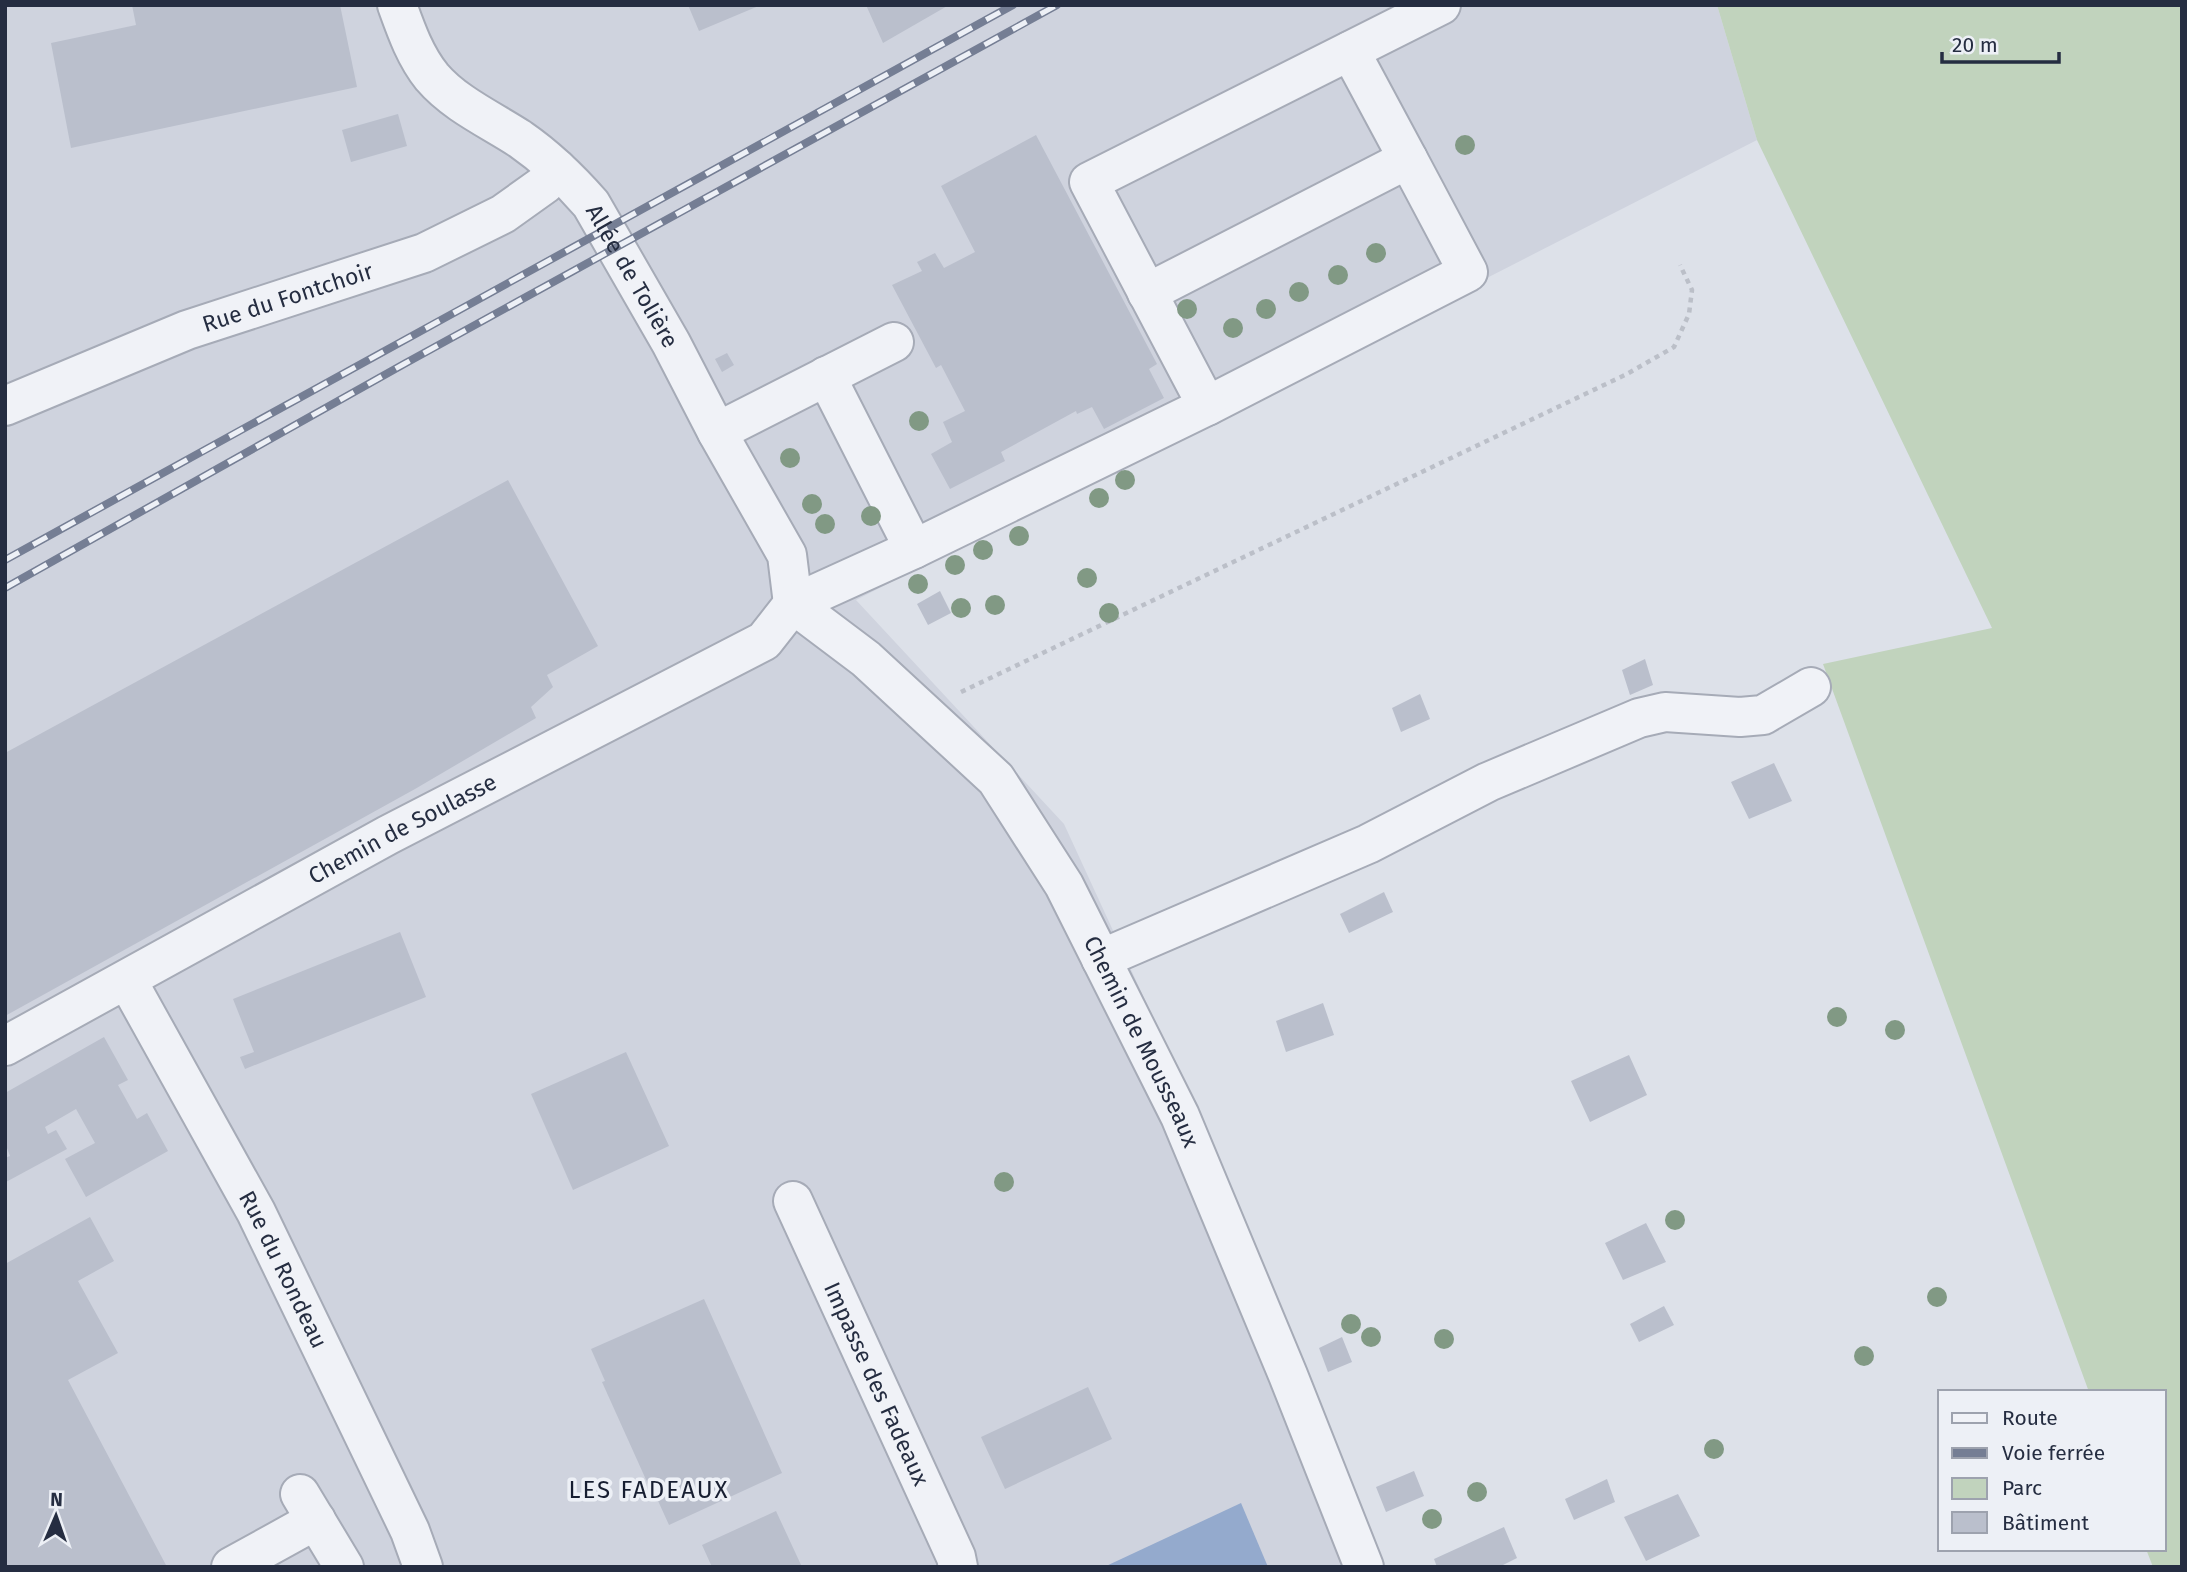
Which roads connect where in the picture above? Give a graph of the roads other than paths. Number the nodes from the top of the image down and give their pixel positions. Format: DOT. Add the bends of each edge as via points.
graph roads {
  1 [pos="397,5"];
  2 [pos="1441,5"];
  3 [pos="1350,51"];
  4 [pos="1408,159"];
  5 [pos="557,169"];
  6 [pos="1147,293"];
  7 [pos="894,342"];
  8 [pos="826,376"];
  9 [pos="5,406"];
  10 [pos="1207,406"];
  11 [pos="717,432"];
  12 [pos="914,549"];
  13 [pos="793,604"];
  14 [pos="1811,687"];
  15 [pos="1101,959"];
  16 [pos="127,980"];
  17 [pos="5,1046"];
  18 [pos="793,1201"];
  19 [pos="231,1567"];
  20 [pos="344,1567"];
  21 [pos="423,1567"];
  22 [pos="958,1567"];
  23 [pos="1364,1567"];
  1 -- 5 [label="street, Allée de Tolière" via="416,53 433,78"];
  2 -- 3 [label="street"];
  3 -- 4 [label="street"];
  3 -- 6 [label="street" via="1089,182"];
  4 -- 6 [label="street"];
  4 -- 10 [label="street" via="1468,271"];
  5 -- 9 [label="street, Rue du Fontchoir" via="545,184 503,214 424,253 187,330"];
  5 -- 11 [label="street, Allée de Tolière" via="591,204 607,230"];
  6 -- 10 [label="street"];
  7 -- 8 [label="street"];
  8 -- 11 [label="street"];
  8 -- 12 [label="street"];
  10 -- 12 [label="street"];
  11 -- 13 [label="street, Allée de Tolière" via="787,555"];
  12 -- 13 [label="street"];
  13 -- 15 [label="street, Chemin de Mousseaux" via="866,659 996,779 1064,885"];
  13 -- 16 [label="street, Chemin de Soulasse" via="764,641 388,835"];
  14 -- 15 [label="street" via="1763,715 1665,712 1639,718 1488,782 1368,844"];
  15 -- 23 [label="street, Chemin de Mousseaux" via="1180,1116"];
  16 -- 17 [label="street, Chemin de Soulasse"];
  16 -- 21 [label="street, Rue du Rondeau" via="256,1212 410,1531"];
  18 -- 22 [label="street, Impasse des Fadeaux"];
  19 -- 20 [label="street" via="308,1507"];
}
